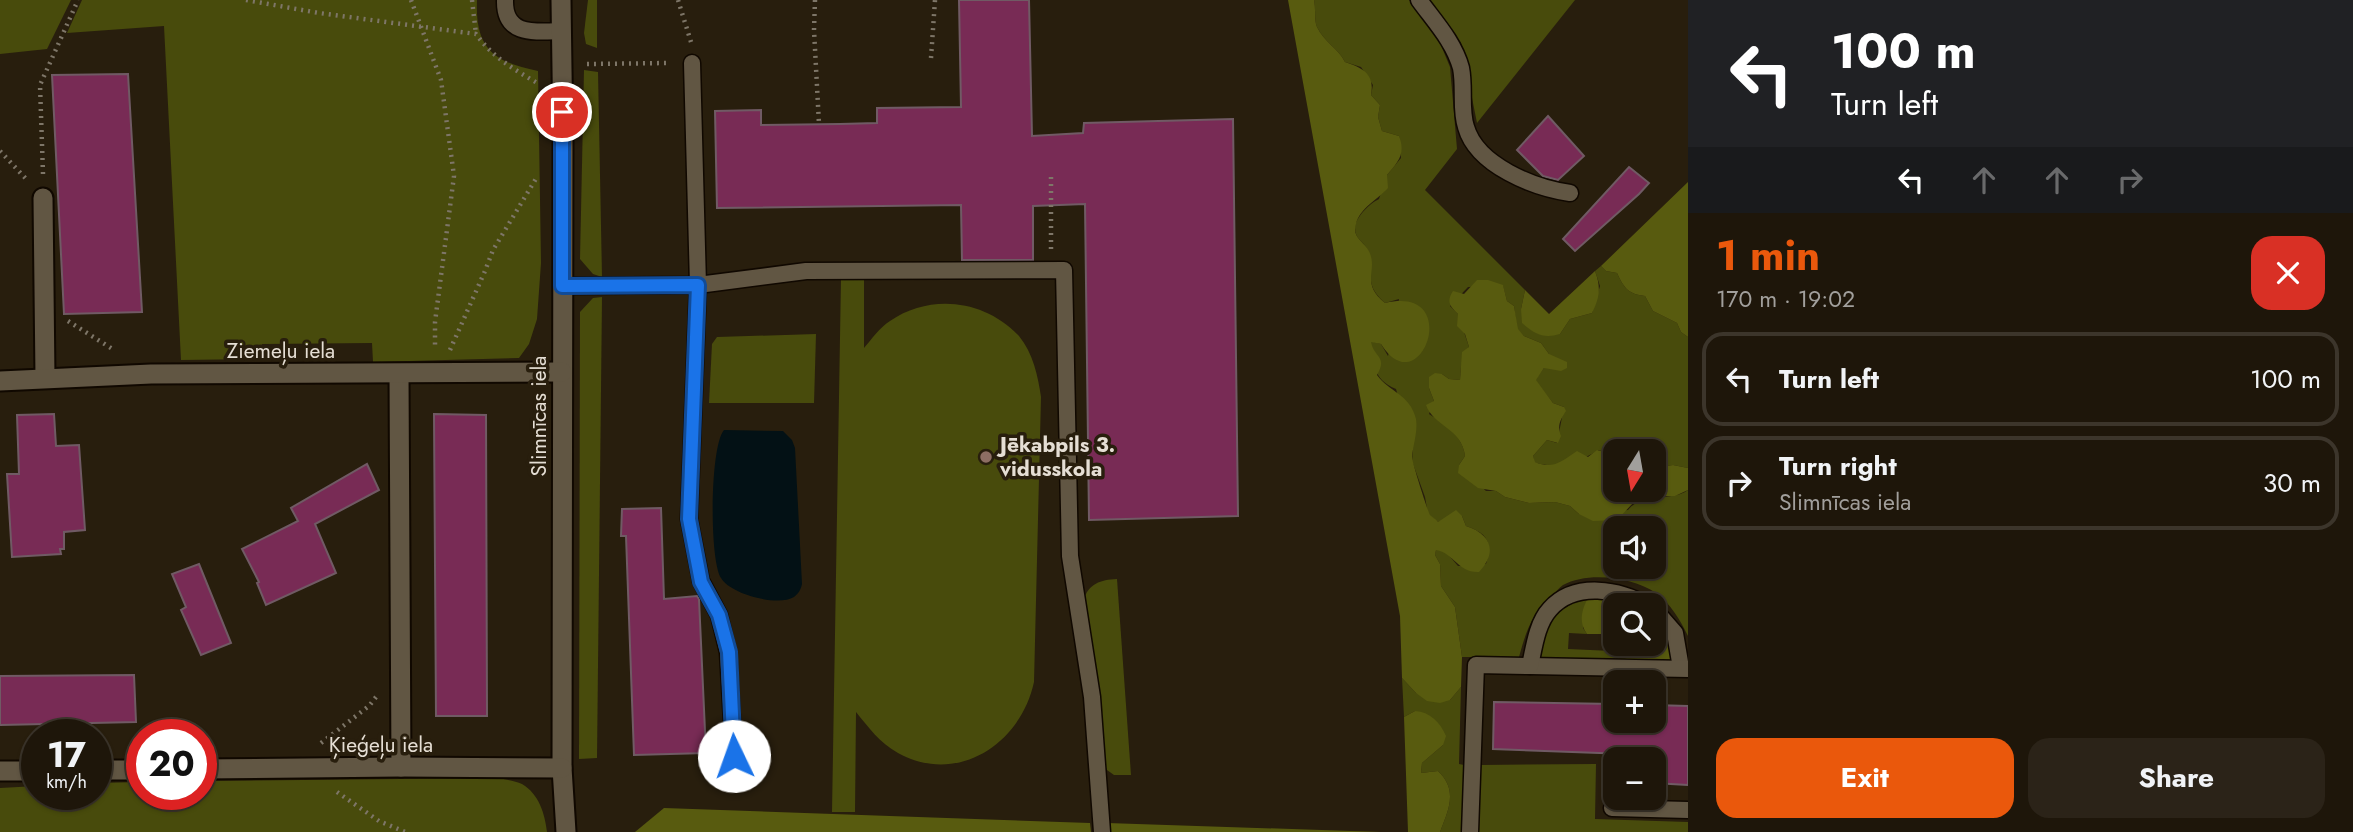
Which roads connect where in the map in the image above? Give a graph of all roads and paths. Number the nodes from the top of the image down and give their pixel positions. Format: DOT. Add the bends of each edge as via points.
graph roads {
  1 [pos="78,0"];
  2 [pos="246,0"];
  3 [pos="411,0"];
  4 [pos="472,0"];
  5 [pos="505,0"];
  6 [pos="561,0"];
  7 [pos="678,0"];
  8 [pos="815,0"];
  9 [pos="935,0"];
  10 [pos="1419,0"];
  11 [pos="422,26"];
  12 [pos="561,32"];
  13 [pos="476,34"];
  14 [pos="931,58"];
  15 [pos="692,63"];
  16 [pos="579,64"];
  17 [pos="561,85"];
  18 [pos="819,124"];
  19 [pos="563,138"];
  20 [pos="0,151"];
  21 [pos="1051,173"];
  22 [pos="1570,193"];
  23 [pos="43,198"];
  24 [pos="1051,270"];
  25 [pos="698,285"];
  26 [pos="562,286"];
  27 [pos="44,306"];
  28 [pos="562,372"];
  29 [pos="399,373"];
  30 [pos="150,374"];
  31 [pos="435,374"];
  32 [pos="45,379"];
  33 [pos="0,381"];
  34 [pos="1617,593"];
  35 [pos="1666,623"];
  36 [pos="1530,666"];
  37 [pos="1684,668"];
  38 [pos="734,756"];
  39 [pos="401,766"];
  40 [pos="562,768"];
  41 [pos="217,769"];
  42 [pos="0,771"];
  43 [pos="21,771"];
  44 [pos="1666,809"];
  45 [pos="1688,810"];
  46 [pos="566,832"];
  47 [pos="1101,832"];
  48 [pos="1470,832"];
  1 -- 23 [label="path" via="40,85"];
  2 -- 11 [label="path"];
  3 -- 11 [label="path"];
  4 -- 13 [label="path"];
  5 -- 12 [label="lane" via="507,19 513,25 533,32"];
  6 -- 12 [label="street, Slimnīcas iela"];
  7 -- 15 [label="path"];
  8 -- 18 [label="path"];
  9 -- 14 [label="path"];
  10 -- 22 [label="lane" via="1452,43 1461,69 1465,125 1471,141 1521,180 1545,190"];
  11 -- 13 [label="path"];
  11 -- 31 [label="path" via="441,80 454,176 435,322"];
  12 -- 17 [label="street, Slimnīcas iela"];
  13 -- 17 [label="path" via="485,47 540,85"];
  15 -- 16 [label="path"];
  15 -- 25 [label="lane"];
  17 -- 19 [label="street, Slimnīcas iela"];
  19 -- 26 [label="street, Slimnīcas iela"];
  19 -- 31 [label="path" via="492,250"];
  20 -- 23 [label="path"];
  21 -- 24 [label="path"];
  23 -- 27 [label="street"];
  24 -- 25 [label="lane" via="806,271"];
  24 -- 47 [label="lane" via="1064,270 1070,556 1091,698"];
  25 -- 26 [label="lane"];
  25 -- 38 [label="lane" via="689,519 701,582 719,615 729,652"];
  26 -- 28 [label="street, Slimnīcas iela"];
  27 -- 30 [label="path"];
  27 -- 32 [label="street"];
  28 -- 31 [label="street, Ziemeļu iela"];
  28 -- 40 [label="street, Slimnīcas iela"];
  29 -- 30 [label="street, Ziemeļu iela"];
  29 -- 31 [label="street, Ziemeļu iela"];
  29 -- 39 [label="street"];
  30 -- 32 [label="street, Ziemeļu iela"];
  32 -- 33 [label="street, Ziemeļu iela"];
  34 -- 36 [label="lane" via="1572,594 1550,609 1537,635"];
  35 -- 37 [label="lane" via="1675,634"];
  36 -- 37 [label="lane"];
  36 -- 48 [label="lane" via="1476,665"];
  39 -- 40 [label="street, Ķieģeļu iela"];
  39 -- 41 [label="street, Ķieģeļu iela"];
  40 -- 46 [label="street, Slimnīcas iela"];
  42 -- 43 [label="street"];
  44 -- 45 [label="lane"];
}
